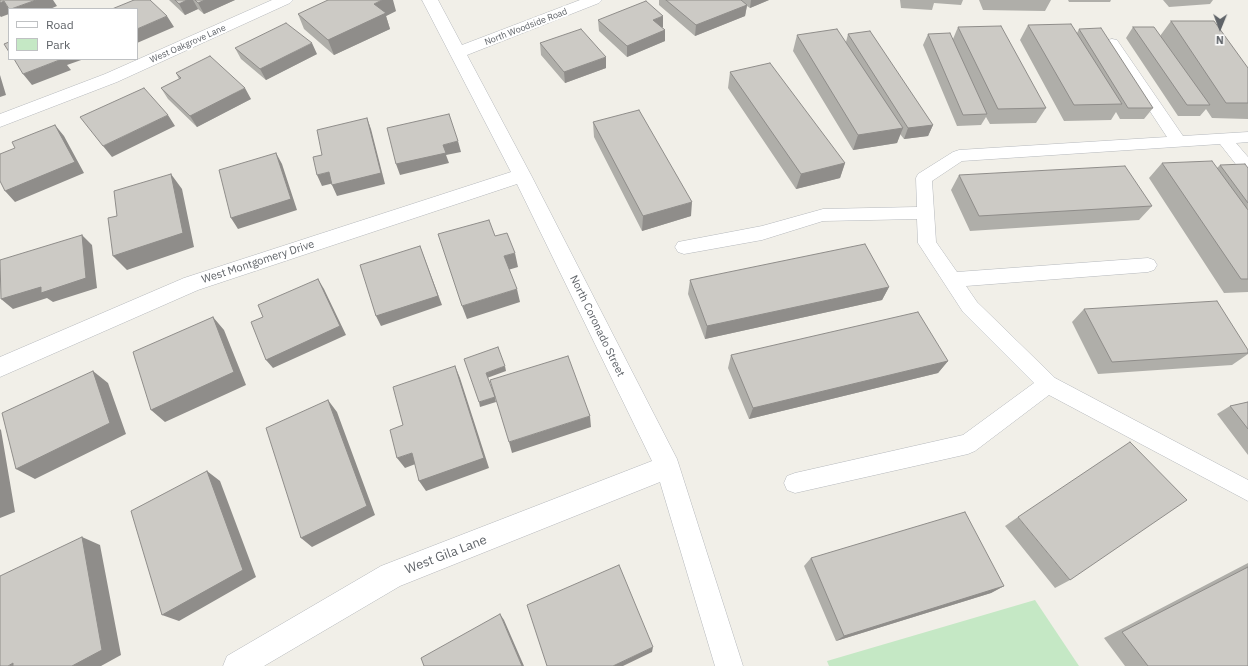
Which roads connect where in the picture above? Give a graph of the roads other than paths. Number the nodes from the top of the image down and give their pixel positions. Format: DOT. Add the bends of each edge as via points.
graph roads {
  1 [pos="285,0"];
  2 [pos="430,0"];
  3 [pos="594,0"];
  4 [pos="1112,43"];
  5 [pos="457,53"];
  6 [pos="0,121"];
  7 [pos="1248,137"];
  8 [pos="1224,139"];
  9 [pos="1178,141"];
  10 [pos="1248,168"];
  11 [pos="522,175"];
  12 [pos="925,213"];
  13 [pos="684,247"];
  14 [pos="1148,265"];
  15 [pos="951,280"];
  16 [pos="0,367"];
  17 [pos="1048,384"];
  18 [pos="668,467"];
  19 [pos="795,483"];
  20 [pos="1248,491"];
  21 [pos="237,666"];
  22 [pos="729,666"];
  1 -- 6 [label="street, West Oakgrove Lane" via="111,78"];
  2 -- 5 [label="street, North Coronado Street"];
  3 -- 5 [label="street, North Woodside Road"];
  4 -- 9 [label="lane"];
  5 -- 11 [label="street, North Coronado Street"];
  7 -- 8 [label="lane"];
  8 -- 9 [label="lane"];
  8 -- 10 [label="lane"];
  9 -- 12 [label="lane" via="959,156 924,178"];
  11 -- 16 [label="street, West Montgomery Drive" via="191,284"];
  11 -- 18 [label="street, North Coronado Street"];
  12 -- 13 [label="lane" via="823,215 762,233"];
  12 -- 15 [label="lane" via="926,243"];
  14 -- 15 [label="lane"];
  15 -- 17 [label="lane" via="970,307"];
  17 -- 19 [label="lane" via="968,444"];
  17 -- 20 [label="lane"];
  18 -- 21 [label="street, West Gila Lane" via="391,576"];
  18 -- 22 [label="street, North Coronado Street"];
}
